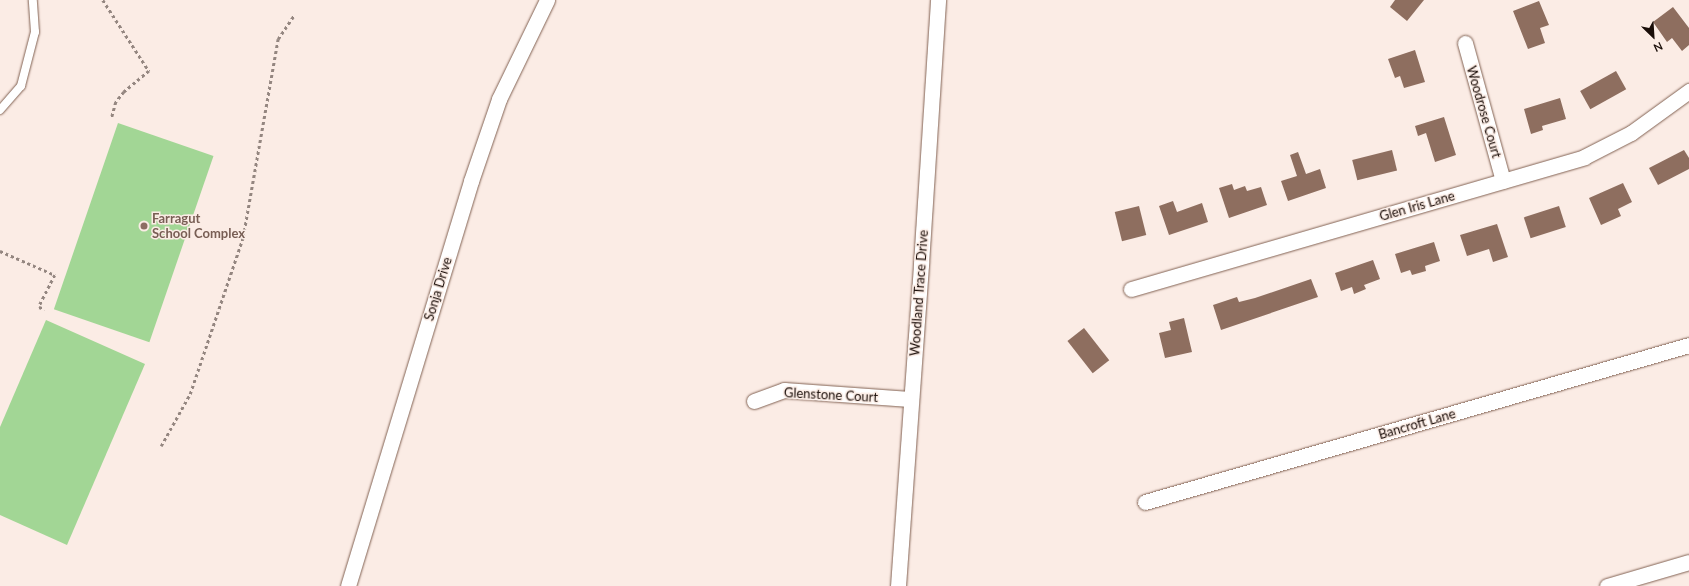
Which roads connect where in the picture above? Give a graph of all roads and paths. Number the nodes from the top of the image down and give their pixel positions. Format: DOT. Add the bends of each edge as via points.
graph roads {
  1 [pos="33,0"];
  2 [pos="102,0"];
  3 [pos="547,0"];
  4 [pos="938,0"];
  5 [pos="294,15"];
  6 [pos="1465,43"];
  7 [pos="1689,91"];
  8 [pos="0,110"];
  9 [pos="112,117"];
  10 [pos="1503,181"];
  11 [pos="0,251"];
  12 [pos="1131,289"];
  13 [pos="45,309"];
  14 [pos="1689,345"];
  15 [pos="910,400"];
  16 [pos="754,401"];
  17 [pos="161,446"];
  18 [pos="1145,502"];
  19 [pos="1689,562"];
  20 [pos="348,586"];
  21 [pos="898,586"];
  22 [pos="1607,586"];
  1 -- 8 [label="lane" via="35,32 21,86"];
  2 -- 9 [label="path" via="149,71 124,92 116,102"];
  3 -- 20 [label="street, Sonja Drive" via="499,100 471,181"];
  4 -- 15 [label="street, Woodland Trace Drive"];
  5 -- 17 [label="path" via="278,40 243,237 190,394"];
  6 -- 10 [label="street, Woodrose Court"];
  7 -- 10 [label="street, Glen Iris Lane" via="1631,133 1584,157"];
  10 -- 12 [label="street, Glen Iris Lane"];
  11 -- 13 [label="path" via="54,275 39,307"];
  14 -- 18 [label="street, Bancroft Lane"];
  15 -- 16 [label="street, Glenstone Court" via="784,390"];
  15 -- 21 [label="street, Woodland Trace Drive"];
  19 -- 22 [label="street"];
}
